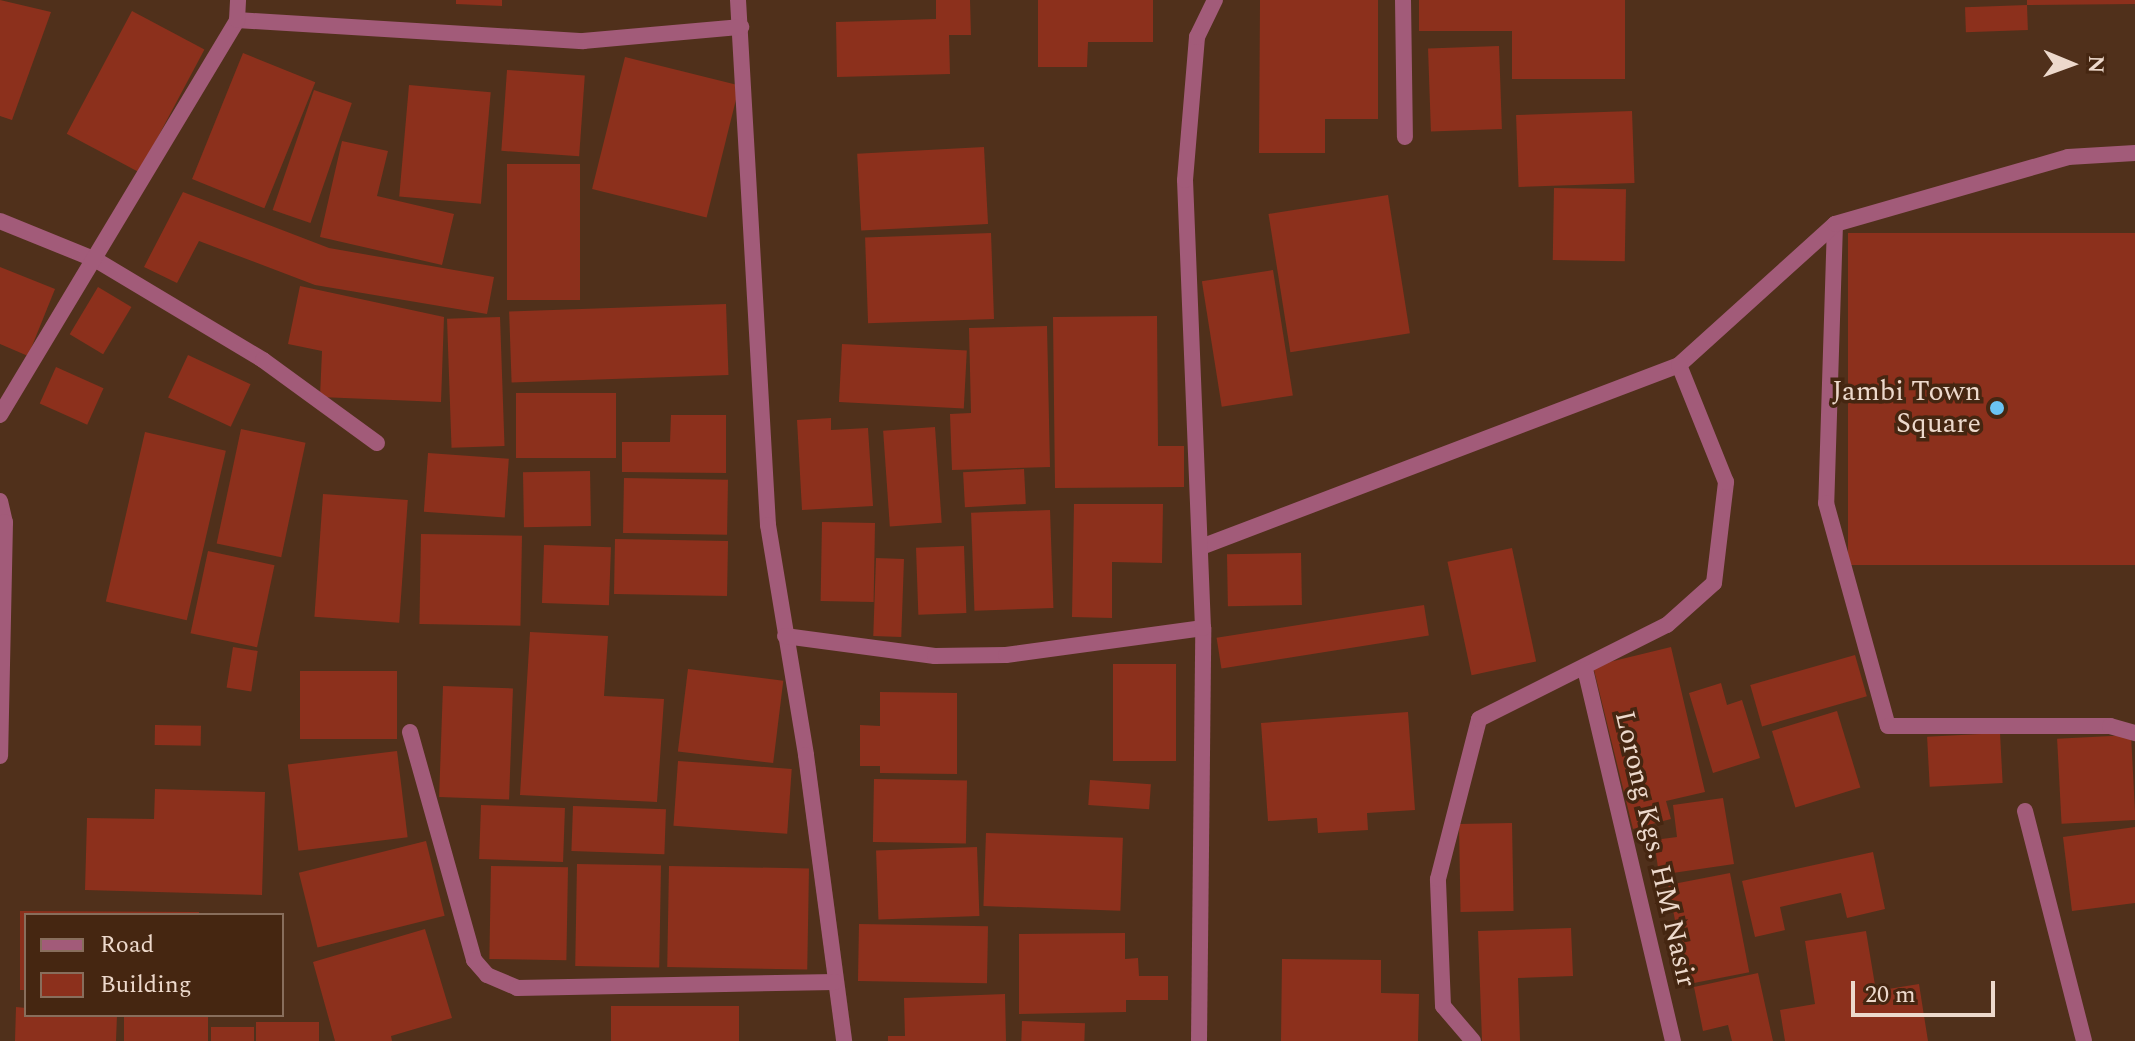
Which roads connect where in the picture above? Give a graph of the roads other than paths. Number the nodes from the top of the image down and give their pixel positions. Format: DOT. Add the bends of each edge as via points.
graph roads {
  1 [pos="238,0"];
  2 [pos="738,0"];
  3 [pos="1215,0"];
  4 [pos="1403,0"];
  5 [pos="237,20"];
  6 [pos="741,27"];
  7 [pos="1405,137"];
  8 [pos="2135,153"];
  9 [pos="0,221"];
  10 [pos="1835,224"];
  11 [pos="96,260"];
  12 [pos="1679,365"];
  13 [pos="0,415"];
  14 [pos="377,443"];
  15 [pos="0,501"];
  16 [pos="1201,547"];
  17 [pos="1203,628"];
  18 [pos="785,636"];
  19 [pos="1585,669"];
  20 [pos="410,732"];
  21 [pos="2135,733"];
  22 [pos="0,756"];
  23 [pos="2025,811"];
  24 [pos="835,982"];
  25 [pos="844,1041"];
  26 [pos="1199,1041"];
  27 [pos="1473,1041"];
  28 [pos="1673,1041"];
  29 [pos="2084,1041"];
  1 -- 5 [label="street"];
  2 -- 6 [label="street"];
  3 -- 16 [label="street" via="1197,37 1185,180"];
  4 -- 7 [label="street"];
  5 -- 6 [label="street" via="583,41"];
  5 -- 11 [label="street"];
  6 -- 18 [label="street" via="768,525"];
  8 -- 10 [label="street" via="2068,157"];
  9 -- 11 [label="street"];
  10 -- 12 [label="street"];
  10 -- 21 [label="street" via="1826,503 1888,726 2053,725"];
  11 -- 13 [label="street" via="32,354"];
  11 -- 14 [label="street" via="263,360"];
  12 -- 16 [label="street"];
  12 -- 19 [label="street" via="1726,482 1714,583 1667,625"];
  15 -- 22 [label="street" via="5,522"];
  16 -- 17 [label="street"];
  17 -- 18 [label="street" via="1006,655 935,656"];
  17 -- 26 [label="street"];
  18 -- 24 [label="street"];
  19 -- 27 [label="street" via="1479,719 1438,879 1443,1006"];
  19 -- 28 [label="street, Lorong Kgs. HM Nasir"];
  20 -- 24 [label="street" via="474,960 487,975 517,988"];
  23 -- 29 [label="street"];
  24 -- 25 [label="street"];
}
